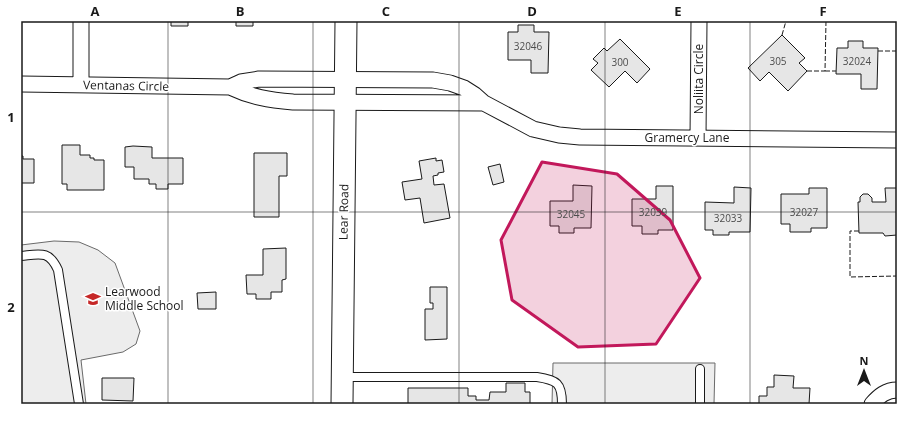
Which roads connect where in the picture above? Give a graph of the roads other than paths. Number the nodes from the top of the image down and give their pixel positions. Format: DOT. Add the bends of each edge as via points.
graph roads {
  1 [pos="81,21"];
  2 [pos="346,21"];
  3 [pos="699,21"];
  4 [pos="345,80"];
  5 [pos="21,84"];
  6 [pos="81,85"];
  7 [pos="230,87"];
  8 [pos="345,103"];
  9 [pos="484,104"];
  10 [pos="698,138"];
  11 [pos="897,140"];
  12 [pos="21,256"];
  13 [pos="700,369"];
  14 [pos="342,377"];
  15 [pos="897,390"];
  16 [pos="79,404"];
  17 [pos="342,404"];
  18 [pos="562,404"];
  19 [pos="700,404"];
  20 [pos="872,404"];
  1 -- 6 [label="street"];
  2 -- 4 [label="street, Lear Road"];
  3 -- 10 [label="street, Noliita Circle"];
  4 -- 7 [label="street, Ventanas Circle" via="259,79"];
  4 -- 8 [label="street, Lear Road"];
  4 -- 9 [label="street, Gramercy Lane" via="433,80 464,88 476,95"];
  5 -- 6 [label="street, Ventanas Circle"];
  6 -- 7 [label="street, Ventanas Circle"];
  7 -- 8 [label="street, Ventanas Circle" via="246,95 266,99"];
  8 -- 9 [label="street, Gramercy Lane"];
  8 -- 14 [label="street, Lear Road"];
  9 -- 10 [label="street, Gramercy Lane" via="533,128 558,136"];
  10 -- 11 [label="street, Gramercy Lane"];
  12 -- 16 [label="lane" via="49,256 58,270"];
  13 -- 19 [label="lane"];
  14 -- 17 [label="street, Lear Road"];
  14 -- 18 [label="lane" via="537,377 551,379 559,385"];
  15 -- 20 [label="street" via="878,396"];
}
